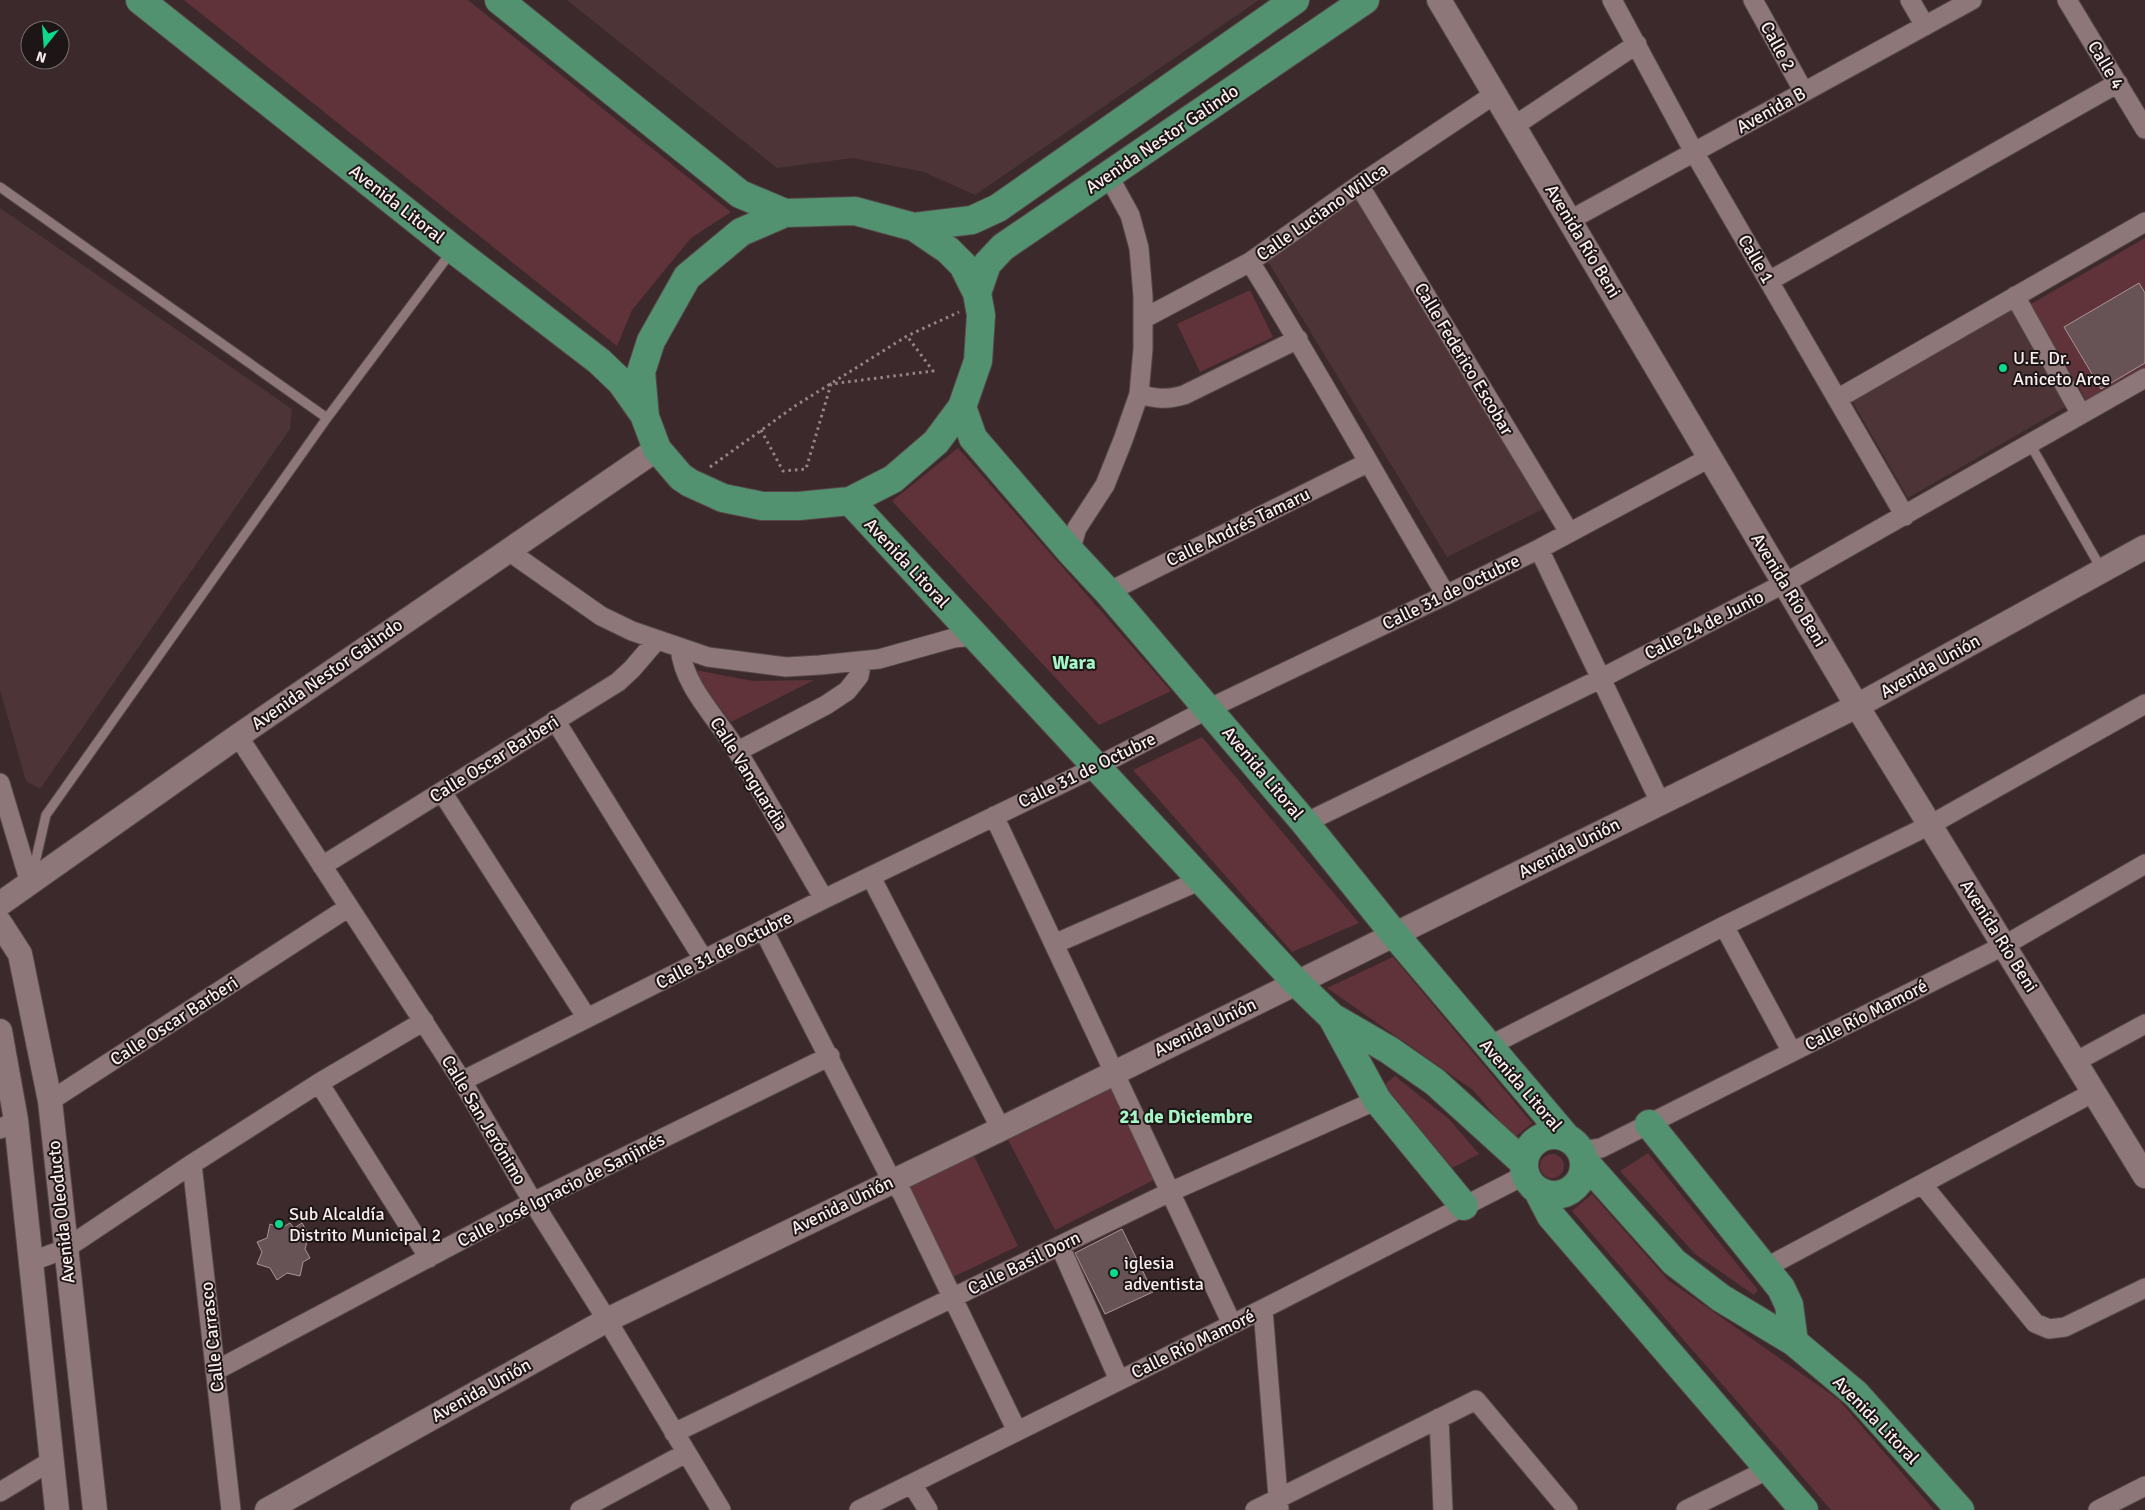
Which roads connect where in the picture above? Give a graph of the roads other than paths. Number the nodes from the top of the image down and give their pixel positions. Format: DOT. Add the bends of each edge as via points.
graph roads {
  1 [pos="140,0"];
  2 [pos="499,0"];
  3 [pos="1295,0"];
  4 [pos="1365,0"];
  5 [pos="1439,0"];
  6 [pos="1753,0"];
  7 [pos="1910,0"];
  8 [pos="1972,0"];
  9 [pos="2067,0"];
  10 [pos="1620,3"];
  11 [pos="1925,26"];
  12 [pos="1637,44"];
  13 [pos="2118,83"];
  14 [pos="1804,92"];
  15 [pos="1495,94"];
  16 [pos="1514,126"];
  17 [pos="2145,129"];
  18 [pos="1694,152"];
  19 [pos="1108,175"];
  20 [pos="1359,185"];
  21 [pos="0,187"];
  22 [pos="785,213"];
  23 [pos="1570,220"];
  24 [pos="2145,222"];
  25 [pos="914,227"];
  26 [pos="453,249"];
  27 [pos="1250,262"];
  28 [pos="1769,282"];
  29 [pos="2015,296"];
  30 [pos="977,298"];
  31 [pos="1143,319"];
  32 [pos="1298,339"];
  33 [pos="2145,378"];
  34 [pos="1139,394"];
  35 [pos="1837,399"];
  36 [pos="962,407"];
  37 [pos="2081,414"];
  38 [pos="645,417"];
  39 [pos="328,418"];
  40 [pos="2030,444"];
  41 [pos="657,449"];
  42 [pos="1710,457"];
  43 [pos="1368,463"];
  44 [pos="850,501"];
  45 [pos="1905,516"];
  46 [pos="1569,532"];
  47 [pos="2145,547"];
  48 [pos="1538,549"];
  49 [pos="507,550"];
  50 [pos="1070,551"];
  51 [pos="2102,571"];
  52 [pos="1785,583"];
  53 [pos="1108,592"];
  54 [pos="1446,595"];
  55 [pos="975,636"];
  56 [pos="656,641"];
  57 [pos="680,648"];
  58 [pos="862,661"];
  59 [pos="1600,679"];
  60 [pos="2145,704"];
  61 [pos="1857,706"];
  62 [pos="1208,708"];
  63 [pos="555,720"];
  64 [pos="238,736"];
  65 [pos="738,752"];
  66 [pos="1096,767"];
  67 [pos="0,783"];
  68 [pos="442,792"];
  69 [pos="1660,802"];
  70 [pos="994,816"];
  71 [pos="1305,823"];
  72 [pos="1930,825"];
  73 [pos="2145,864"];
  74 [pos="322,866"];
  75 [pos="871,877"];
  76 [pos="1201,880"];
  77 [pos="30,883"];
  78 [pos="824,899"];
  79 [pos="0,904"];
  80 [pos="348,907"];
  81 [pos="0,922"];
  82 [pos="1724,926"];
  83 [pos="764,931"];
  84 [pos="1395,935"];
  85 [pos="1054,944"];
  86 [pos="2004,945"];
  87 [pos="704,960"];
  88 [pos="1296,982"];
  89 [pos="1332,1017"];
  90 [pos="587,1018"];
  91 [pos="424,1021"];
  92 [pos="2145,1024"];
  93 [pos="0,1032"];
  94 [pos="1487,1046"];
  95 [pos="1792,1052"];
  96 [pos="830,1056"];
  97 [pos="2075,1062"];
  98 [pos="1114,1072"];
  99 [pos="462,1081"];
  100 [pos="320,1083"];
  101 [pos="2094,1092"];
  102 [pos="1377,1100"];
  103 [pos="50,1101"];
  104 [pos="1649,1124"];
  105 [pos="8,1125"];
  106 [pos="1001,1129"];
  107 [pos="1577,1150"];
  108 [pos="192,1164"];
  109 [pos="1529,1176"];
  110 [pos="2145,1176"];
  111 [pos="892,1180"];
  112 [pos="1922,1184"];
  113 [pos="1170,1192"];
  114 [pos="533,1202"];
  115 [pos="1464,1206"];
  116 [pos="1060,1246"];
  117 [pos="65,1249"];
  118 [pos="429,1258"];
  119 [pos="30,1262"];
  120 [pos="1765,1268"];
  121 [pos="2145,1288"];
  122 [pos="953,1298"];
  123 [pos="1263,1308"];
  124 [pos="607,1320"];
  125 [pos="1232,1324"];
  126 [pos="1794,1342"];
  127 [pos="216,1371"];
  128 [pos="1119,1380"];
  129 [pos="1439,1418"];
  130 [pos="1017,1431"];
  131 [pos="674,1433"];
  132 [pos="686,1453"];
  133 [pos="51,1461"];
  134 [pos="1769,1469"];
  135 [pos="912,1484"];
  136 [pos="2145,1486"];
  137 [pos="0,1492"];
  138 [pos="1279,1504"];
  139 [pos="57,1510"];
  140 [pos="95,1510"];
  141 [pos="231,1510"];
  142 [pos="267,1510"];
  143 [pos="580,1510"];
  144 [pos="721,1510"];
  145 [pos="859,1510"];
  146 [pos="928,1510"];
  147 [pos="1255,1510"];
  148 [pos="1443,1510"];
  149 [pos="1568,1510"];
  150 [pos="1686,1510"];
  151 [pos="1804,1510"];
  152 [pos="1960,1510"];
  153 [pos="2098,1510"];
  1 -- 26 [label="main road, Avenida Litoral"];
  2 -- 22 [label="main road" via="740,194"];
  3 -- 25 [label="main road, Avenida Nestor Galindo" via="998,208 972,220"];
  4 -- 19 [label="main road, Avenida Nestor Galindo"];
  5 -- 15 [label="street, Avenida Río Beni"];
  6 -- 14 [label="street, Calle 2"];
  7 -- 11 [label="street"];
  8 -- 11 [label="street, Avenida B"];
  9 -- 13 [label="street, Calle 4"];
  10 -- 12 [label="street, Calle 1"];
  11 -- 14 [label="street, Avenida B"];
  12 -- 16 [label="street"];
  12 -- 18 [label="street, Calle 1"];
  13 -- 17 [label="street, Calle 4"];
  13 -- 28 [label="street"];
  14 -- 18 [label="street, Avenida B"];
  15 -- 16 [label="street, Avenida Río Beni"];
  15 -- 20 [label="street, Calle Luciano Willca"];
  16 -- 23 [label="street, Avenida Río Beni"];
  18 -- 23 [label="street, Avenida B"];
  18 -- 28 [label="street, Calle 1"];
  19 -- 30 [label="main road, Avenida Nestor Galindo" via="1003,247 987,264"];
  19 -- 31 [label="street" via="1130,215 1139,248"];
  20 -- 27 [label="street, Calle Luciano Willca"];
  20 -- 46 [label="street, Calle Federico Escobar"];
  21 -- 39 [label="lane"];
  22 -- 25 [label="main road" via="855,211"];
  22 -- 38 [label="main road" via="741,232 687,277 651,342 641,372"];
  23 -- 42 [label="street, Avenida Río Beni"];
  24 -- 29 [label="street"];
  25 -- 30 [label="main road" via="964,265"];
  26 -- 38 [label="main road, Avenida Litoral" via="599,361 621,382"];
  26 -- 39 [label="lane"];
  27 -- 31 [label="street, Calle Luciano Willca"];
  27 -- 32 [label="street"];
  28 -- 35 [label="street, Calle 1"];
  29 -- 35 [label="street"];
  29 -- 37 [label="street"];
  30 -- 36 [label="main road" via="981,315 978,361"];
  31 -- 34 [label="street"];
  32 -- 34 [label="street" via="1184,395 1157,400"];
  32 -- 43 [label="street"];
  33 -- 37 [label="street, Calle 24 de Junio"];
  34 -- 50 [label="street" via="1105,484 1077,528"];
  35 -- 45 [label="street, Calle 1"];
  36 -- 44 [label="main road" via="936,442 893,479"];
  36 -- 50 [label="main road, Avenida Litoral" via="973,438"];
  37 -- 40 [label="street, Calle 24 de Junio"];
  38 -- 41 [label="main road"];
  39 -- 77 [label="lane" via="46,815"];
  40 -- 45 [label="street, Calle 24 de Junio"];
  40 -- 51 [label="lane"];
  41 -- 44 [label="main road" via="682,477 723,498 762,506"];
  41 -- 49 [label="street, Avenida Nestor Galindo"];
  42 -- 46 [label="street, Calle 31 de Octubre"];
  42 -- 52 [label="street, Avenida Río Beni"];
  43 -- 53 [label="street, Calle Andrés Tamaru"];
  43 -- 54 [label="street"];
  44 -- 55 [label="main road, Avenida Litoral"];
  45 -- 52 [label="street, Calle 24 de Junio"];
  46 -- 48 [label="street, Calle 31 de Octubre"];
  47 -- 51 [label="street, Avenida Unión"];
  48 -- 54 [label="street, Calle 31 de Octubre"];
  48 -- 59 [label="street"];
  49 -- 56 [label="street" via="601,616"];
  49 -- 64 [label="street, Avenida Nestor Galindo"];
  50 -- 53 [label="main road, Avenida Litoral"];
  51 -- 61 [label="street, Avenida Unión"];
  52 -- 59 [label="street, Calle 24 de Junio"];
  52 -- 61 [label="street, Avenida Río Beni"];
  53 -- 62 [label="main road, Avenida Litoral"];
  54 -- 62 [label="street, Calle 31 de Octubre"];
  55 -- 58 [label="street" via="954,638"];
  55 -- 66 [label="main road, Avenida Litoral"];
  56 -- 57 [label="street"];
  56 -- 63 [label="street, Calle Oscar Barberi" via="618,682"];
  57 -- 58 [label="street" via="708,657 786,667"];
  57 -- 65 [label="street, Calle Vanguardia" via="688,679"];
  58 -- 65 [label="street" via="858,676 847,691"];
  59 -- 69 [label="street"];
  59 -- 71 [label="street, Calle 24 de Junio"];
  60 -- 72 [label="street"];
  61 -- 69 [label="street, Avenida Unión"];
  61 -- 72 [label="street, Avenida Río Beni"];
  62 -- 66 [label="street, Calle 31 de Octubre"];
  62 -- 71 [label="main road, Avenida Litoral"];
  63 -- 68 [label="street, Calle Oscar Barberi"];
  63 -- 87 [label="street"];
  64 -- 74 [label="street, Calle San Jerónimo"];
  64 -- 77 [label="street, Avenida Nestor Galindo"];
  65 -- 78 [label="street, Calle Vanguardia"];
  66 -- 70 [label="street, Calle 31 de Octubre"];
  66 -- 76 [label="main road, Avenida Litoral"];
  67 -- 77 [label="street"];
  68 -- 74 [label="street, Calle Oscar Barberi"];
  68 -- 90 [label="street"];
  69 -- 84 [label="street, Avenida Unión"];
  70 -- 75 [label="street, Calle 31 de Octubre"];
  70 -- 85 [label="street"];
  71 -- 84 [label="main road, Avenida Litoral"];
  72 -- 82 [label="street"];
  72 -- 86 [label="street, Avenida Río Beni"];
  73 -- 86 [label="street, Calle Río Mamoré"];
  74 -- 80 [label="street, Calle San Jerónimo"];
  75 -- 78 [label="street, Calle 31 de Octubre"];
  75 -- 106 [label="street"];
  76 -- 85 [label="street"];
  76 -- 88 [label="main road, Avenida Litoral"];
  77 -- 79 [label="street, Avenida Nestor Galindo"];
  78 -- 83 [label="street, Calle 31 de Octubre"];
  80 -- 91 [label="street, Calle San Jerónimo"];
  80 -- 103 [label="street, Calle Oscar Barberi"];
  81 -- 103 [label="street, Avenida Oleoducto" via="20,954"];
  82 -- 94 [label="street"];
  82 -- 95 [label="street"];
  83 -- 87 [label="street, Calle 31 de Octubre"];
  83 -- 96 [label="street"];
  84 -- 88 [label="street, Avenida Unión"];
  84 -- 94 [label="main road, Avenida Litoral"];
  85 -- 98 [label="street"];
  86 -- 95 [label="street, Calle Río Mamoré"];
  86 -- 97 [label="street, Avenida Río Beni"];
  87 -- 90 [label="street, Calle 31 de Octubre"];
  88 -- 89 [label="main road, Avenida Litoral"];
  88 -- 98 [label="street, Avenida Unión"];
  89 -- 102 [label="main road"];
  89 -- 109 [label="main road, Avenida Litoral" via="1435,1082"];
  90 -- 99 [label="street, Calle 31 de Octubre"];
  91 -- 99 [label="street, Calle San Jerónimo"];
  91 -- 100 [label="street"];
  92 -- 97 [label="street"];
  93 -- 105 [label="street, Avenida Oleoducto"];
  94 -- 107 [label="main road, Avenida Litoral"];
  95 -- 104 [label="street, Calle Río Mamoré"];
  96 -- 111 [label="street"];
  96 -- 114 [label="street, Calle José Ignacio de Sanjinés"];
  97 -- 101 [label="street, Avenida Río Beni"];
  98 -- 106 [label="street, Avenida Unión"];
  98 -- 113 [label="street"];
  99 -- 114 [label="street, Calle San Jerónimo"];
  100 -- 108 [label="street"];
  100 -- 118 [label="street"];
  101 -- 110 [label="street, Avenida Río Beni"];
  101 -- 112 [label="street"];
  102 -- 113 [label="street, Calle Basil Dorn"];
  102 -- 115 [label="main road"];
  103 -- 117 [label="street, Avenida Oleoducto"];
  104 -- 107 [label="street, Calle Río Mamoré" via="1602,1148"];
  104 -- 120 [label="main road"];
  105 -- 119 [label="street, Avenida Oleoducto"];
  106 -- 111 [label="street, Avenida Unión"];
  107 -- 109 [label="main road" via="1557,1136 1538,1140 1530,1147"];
  107 -- 109 [label="main road" via="1584,1170 1581,1180 1566,1193 1547,1195"];
  107 -- 126 [label="main road, Avenida Litoral" via="1674,1262 1721,1298"];
  108 -- 117 [label="street"];
  108 -- 127 [label="street, Calle Carrasco"];
  109 -- 115 [label="street, Calle Río Mamoré"];
  109 -- 134 [label="main road, Avenida Litoral" via="1551,1216"];
  111 -- 122 [label="street" via="902,1193"];
  111 -- 124 [label="street, Avenida Unión"];
  112 -- 120 [label="street"];
  112 -- 121 [label="street" via="2035,1323 2049,1329 2065,1327"];
  113 -- 116 [label="street, Calle Basil Dorn"];
  113 -- 125 [label="street"];
  114 -- 118 [label="street, Calle José Ignacio de Sanjinés"];
  114 -- 124 [label="street, Calle San Jerónimo"];
  115 -- 123 [label="street, Calle Río Mamoré"];
  116 -- 122 [label="street, Calle Basil Dorn"];
  116 -- 128 [label="street"];
  117 -- 119 [label="street"];
  117 -- 140 [label="street, Avenida Oleoducto"];
  118 -- 127 [label="street, Calle José Ignacio de Sanjinés"];
  119 -- 133 [label="street, Avenida Oleoducto"];
  120 -- 126 [label="main road" via="1781,1288 1789,1305"];
  122 -- 130 [label="street"];
  122 -- 131 [label="street, Calle Basil Dorn"];
  123 -- 125 [label="street, Calle Río Mamoré"];
  123 -- 138 [label="street"];
  124 -- 131 [label="street, Calle San Jerónimo"];
  124 -- 142 [label="street, Avenida Unión"];
  125 -- 128 [label="street, Calle Río Mamoré"];
  126 -- 152 [label="main road, Avenida Litoral" via="1856,1394"];
  127 -- 141 [label="street, Calle Carrasco"];
  128 -- 130 [label="street, Calle Río Mamoré"];
  129 -- 138 [label="street"];
  129 -- 148 [label="street"];
  129 -- 149 [label="street" via="1476,1400"];
  130 -- 135 [label="street, Calle Río Mamoré"];
  131 -- 132 [label="street, Calle San Jerónimo"];
  132 -- 143 [label="street"];
  132 -- 144 [label="street, Calle San Jerónimo"];
  133 -- 137 [label="street"];
  133 -- 139 [label="street, Avenida Oleoducto"];
  134 -- 150 [label="street"];
  134 -- 151 [label="main road, Avenida Litoral"];
  135 -- 145 [label="street, Calle Río Mamoré"];
  135 -- 146 [label="street"];
  136 -- 153 [label="street"];
  138 -- 147 [label="street"];
}
